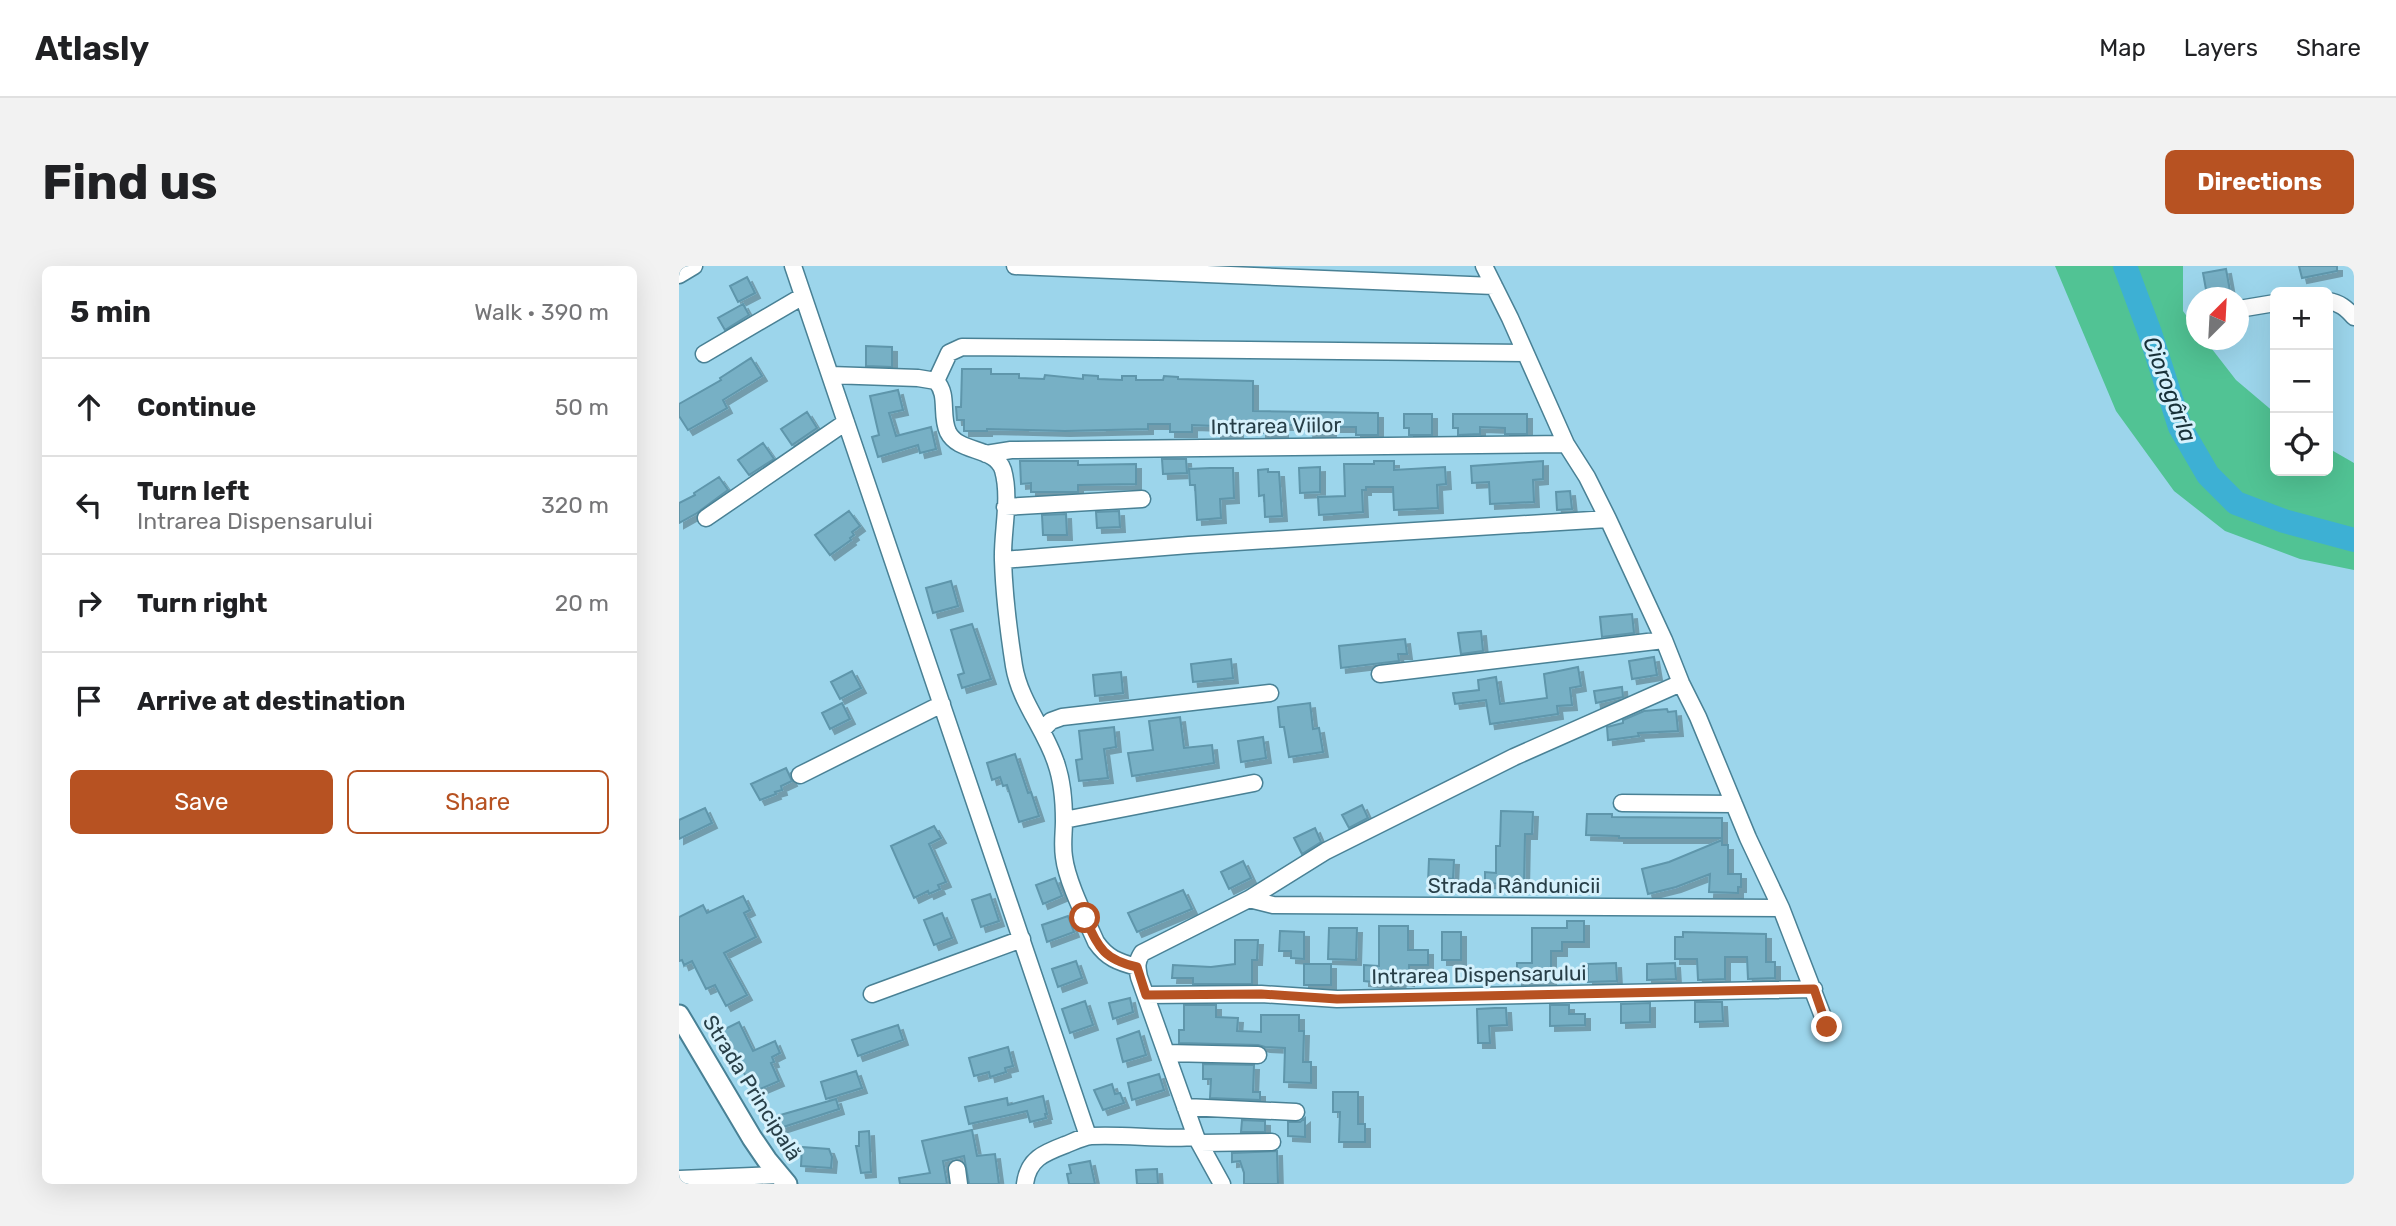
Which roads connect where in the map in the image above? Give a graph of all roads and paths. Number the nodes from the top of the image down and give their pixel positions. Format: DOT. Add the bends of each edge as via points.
graph roads {
  1 [pos="694,266"];
  2 [pos="793,266"];
  3 [pos="1014,266"];
  4 [pos="1484,266"];
  5 [pos="679,275"];
  6 [pos="1494,286"];
  7 [pos="803,296"];
  8 [pos="2333,302"];
  9 [pos="2270,304"];
  10 [pos="2249,307"];
  11 [pos="2354,317"];
  12 [pos="1525,353"];
  13 [pos="704,354"];
  14 [pos="830,375"];
  15 [pos="936,382"];
  16 [pos="846,422"];
  17 [pos="1566,444"];
  18 [pos="986,454"];
  19 [pos="1142,499"];
  20 [pos="1005,507"];
  21 [pos="706,518"];
  22 [pos="1608,519"];
  23 [pos="1003,560"];
  24 [pos="1664,640"];
  25 [pos="1380,674"];
  26 [pos="1681,683"];
  27 [pos="1271,693"];
  28 [pos="942,704"];
  29 [pos="1042,730"];
  30 [pos="800,775"];
  31 [pos="1254,783"];
  32 [pos="1622,803"];
  33 [pos="1734,804"];
  34 [pos="1064,820"];
  35 [pos="1248,899"];
  36 [pos="1781,908"];
  37 [pos="1021,939"];
  38 [pos="1137,967"];
  39 [pos="1814,989"];
  40 [pos="872,995"];
  41 [pos="1146,995"];
  42 [pos="679,1015"];
  43 [pos="1827,1027"];
  44 [pos="1166,1053"];
  45 [pos="1258,1055"];
  46 [pos="1185,1107"];
  47 [pos="1296,1112"];
  48 [pos="1088,1136"];
  49 [pos="1198,1140"];
  50 [pos="1272,1142"];
  51 [pos="679,1179"];
  52 [pos="783,1180"];
  53 [pos="1025,1184"];
  54 [pos="1222,1184"];
  1 -- 5 [label="street"];
  2 -- 7 [label="street"];
  3 -- 6 [label="street"];
  4 -- 6 [label="street"];
  6 -- 12 [label="street"];
  7 -- 13 [label="street"];
  7 -- 14 [label="street"];
  8 -- 11 [label="street" via="2346,307"];
  9 -- 10 [label="street"];
  12 -- 15 [label="street" via="962,347 949,352"];
  12 -- 17 [label="street"];
  14 -- 15 [label="street"];
  14 -- 16 [label="street"];
  15 -- 18 [label="street" via="943,391 950,434"];
  16 -- 21 [label="street"];
  16 -- 28 [label="street"];
  17 -- 18 [label="street, Intrarea Viilor" via="1011,450"];
  17 -- 22 [label="street"];
  18 -- 20 [label="street" via="1003,470"];
  19 -- 20 [label="street"];
  20 -- 23 [label="street"];
  22 -- 23 [label="street"];
  22 -- 24 [label="street"];
  23 -- 29 [label="street" via="1014,668 1030,713"];
  24 -- 25 [label="street"];
  24 -- 26 [label="street"];
  26 -- 33 [label="street"];
  26 -- 35 [label="street" via="1514,757 1327,851"];
  27 -- 29 [label="street" via="1062,717"];
  28 -- 30 [label="street"];
  28 -- 37 [label="street"];
  29 -- 34 [label="street" via="1057,766"];
  31 -- 34 [label="street"];
  32 -- 33 [label="street"];
  33 -- 36 [label="street"];
  34 -- 38 [label="street" via="1064,862 1096,942 1117,962"];
  35 -- 36 [label="street, Strada Rândunicii" via="1273,905"];
  35 -- 38 [label="street" via="1142,953"];
  36 -- 39 [label="street"];
  37 -- 40 [label="street"];
  37 -- 48 [label="street"];
  38 -- 41 [label="street"];
  39 -- 41 [label="street, Intrarea Dispensarului" via="1337,999"];
  39 -- 43 [label="street"];
  41 -- 44 [label="street"];
  42 -- 52 [label="main road, Strada Principală" via="752,1138"];
  44 -- 45 [label="street"];
  44 -- 46 [label="street"];
  46 -- 47 [label="street"];
  46 -- 49 [label="street"];
  48 -- 49 [label="street"];
  48 -- 53 [label="street" via="1035,1159"];
  49 -- 50 [label="street"];
  49 -- 54 [label="street"];
  51 -- 52 [label="street"];
}
